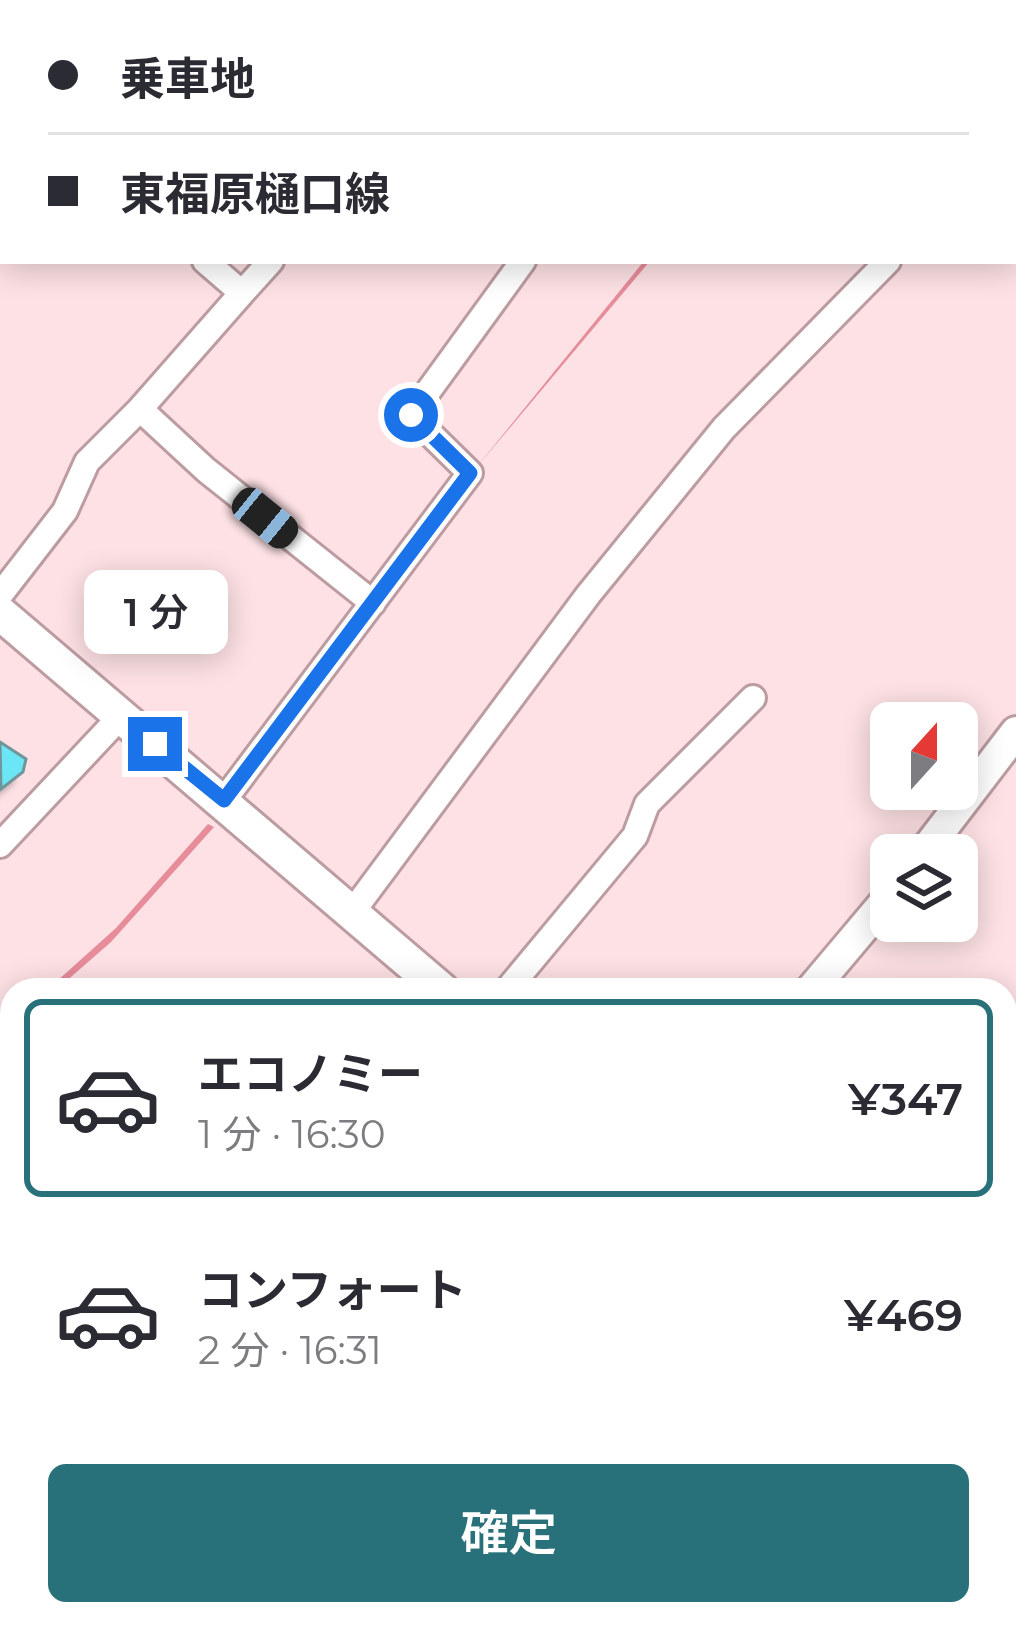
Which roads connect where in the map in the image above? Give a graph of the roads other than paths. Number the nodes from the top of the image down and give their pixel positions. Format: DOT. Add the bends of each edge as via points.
graph roads {
  1 [pos="208,264"];
  2 [pos="268,264"];
  3 [pos="885,264"];
  4 [pos="510,266"];
  5 [pos="242,293"];
  6 [pos="140,409"];
  7 [pos="0,595"];
  8 [pos="373,603"];
  9 [pos="0,613"];
  10 [pos="753,698"];
  11 [pos="121,716"];
  12 [pos="1016,732"];
  13 [pos="224,800"];
  14 [pos="938,834"];
  15 [pos="0,845"];
  16 [pos="353,911"];
  17 [pos="870,920"];
  18 [pos="428,978"];
  19 [pos="517,978"];
  20 [pos="821,978"];
  1 -- 5 [label="street"];
  2 -- 5 [label="street"];
  3 -- 16 [label="street" via="724,428 588,595"];
  4 -- 8 [label="street" via="411,415 470,473"];
  5 -- 6 [label="street"];
  6 -- 7 [label="street" via="87,463 65,512"];
  6 -- 8 [label="street"];
  8 -- 13 [label="street"];
  9 -- 11 [label="main road"];
  10 -- 19 [label="street" via="647,804 635,836"];
  11 -- 13 [label="main road"];
  11 -- 15 [label="street"];
  12 -- 14 [label="street"];
  13 -- 16 [label="main road"];
  16 -- 18 [label="main road"];
  17 -- 20 [label="street"];
}
